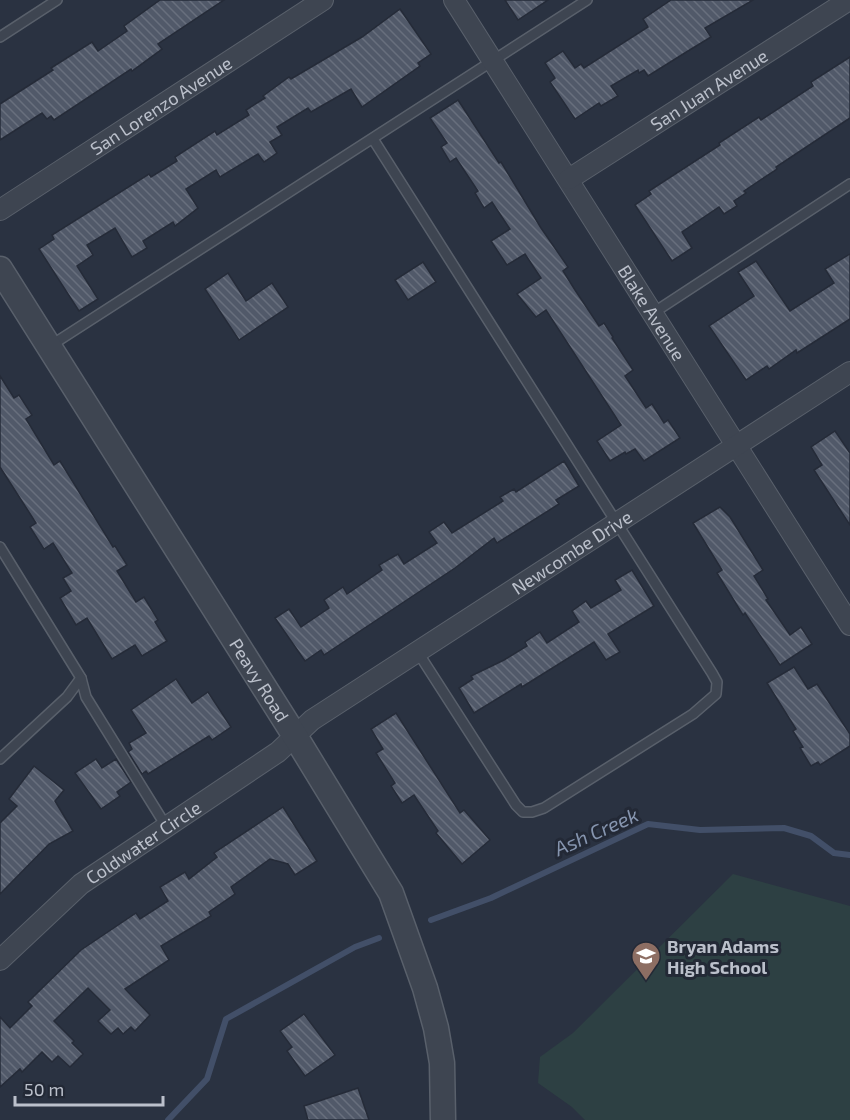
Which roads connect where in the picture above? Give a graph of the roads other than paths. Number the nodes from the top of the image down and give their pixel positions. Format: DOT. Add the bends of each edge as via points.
graph roads {
  1 [pos="57,0"];
  2 [pos="323,0"];
  3 [pos="454,0"];
  4 [pos="587,0"];
  5 [pos="849,0"];
  6 [pos="0,37"];
  7 [pos="492,61"];
  8 [pos="373,139"];
  9 [pos="569,179"];
  10 [pos="850,184"];
  11 [pos="0,210"];
  12 [pos="0,269"];
  13 [pos="653,313"];
  14 [pos="50,346"];
  15 [pos="850,372"];
  16 [pos="736,444"];
  17 [pos="617,522"];
  18 [pos="0,548"];
  19 [pos="850,625"];
  20 [pos="417,651"];
  21 [pos="81,678"];
  22 [pos="295,736"];
  23 [pos="0,759"];
  24 [pos="166,826"];
  25 [pos="0,960"];
  26 [pos="443,1120"];
  1 -- 6 [label="lane"];
  2 -- 11 [label="street, San Lorenzo Avenue"];
  3 -- 7 [label="street, Blake Avenue"];
  4 -- 7 [label="lane"];
  5 -- 9 [label="street, San Juan Avenue"];
  7 -- 8 [label="lane"];
  7 -- 9 [label="street, Blake Avenue"];
  8 -- 14 [label="lane"];
  8 -- 17 [label="lane"];
  9 -- 13 [label="street, Blake Avenue"];
  10 -- 13 [label="lane"];
  12 -- 14 [label="street, Peavy Road"];
  13 -- 16 [label="street, Blake Avenue"];
  14 -- 22 [label="street, Peavy Road"];
  15 -- 16 [label="street, Newcombe Drive"];
  16 -- 17 [label="street, Newcombe Drive"];
  16 -- 19 [label="street, Blake Avenue"];
  17 -- 20 [label="street, Newcombe Drive"];
  17 -- 20 [label="lane" via="717,682 716,694 693,714 625,758 544,808 523,812"];
  18 -- 21 [label="lane"];
  20 -- 22 [label="street, Newcombe Drive" via="312,720"];
  21 -- 23 [label="lane" via="68,697"];
  21 -- 24 [label="lane" via="86,697"];
  22 -- 24 [label="street, Coldwater Circle" via="278,752"];
  22 -- 26 [label="street, Peavy Road" via="391,893 436,1028 442,1064"];
  24 -- 25 [label="street, Coldwater Circle" via="81,884"];
}
